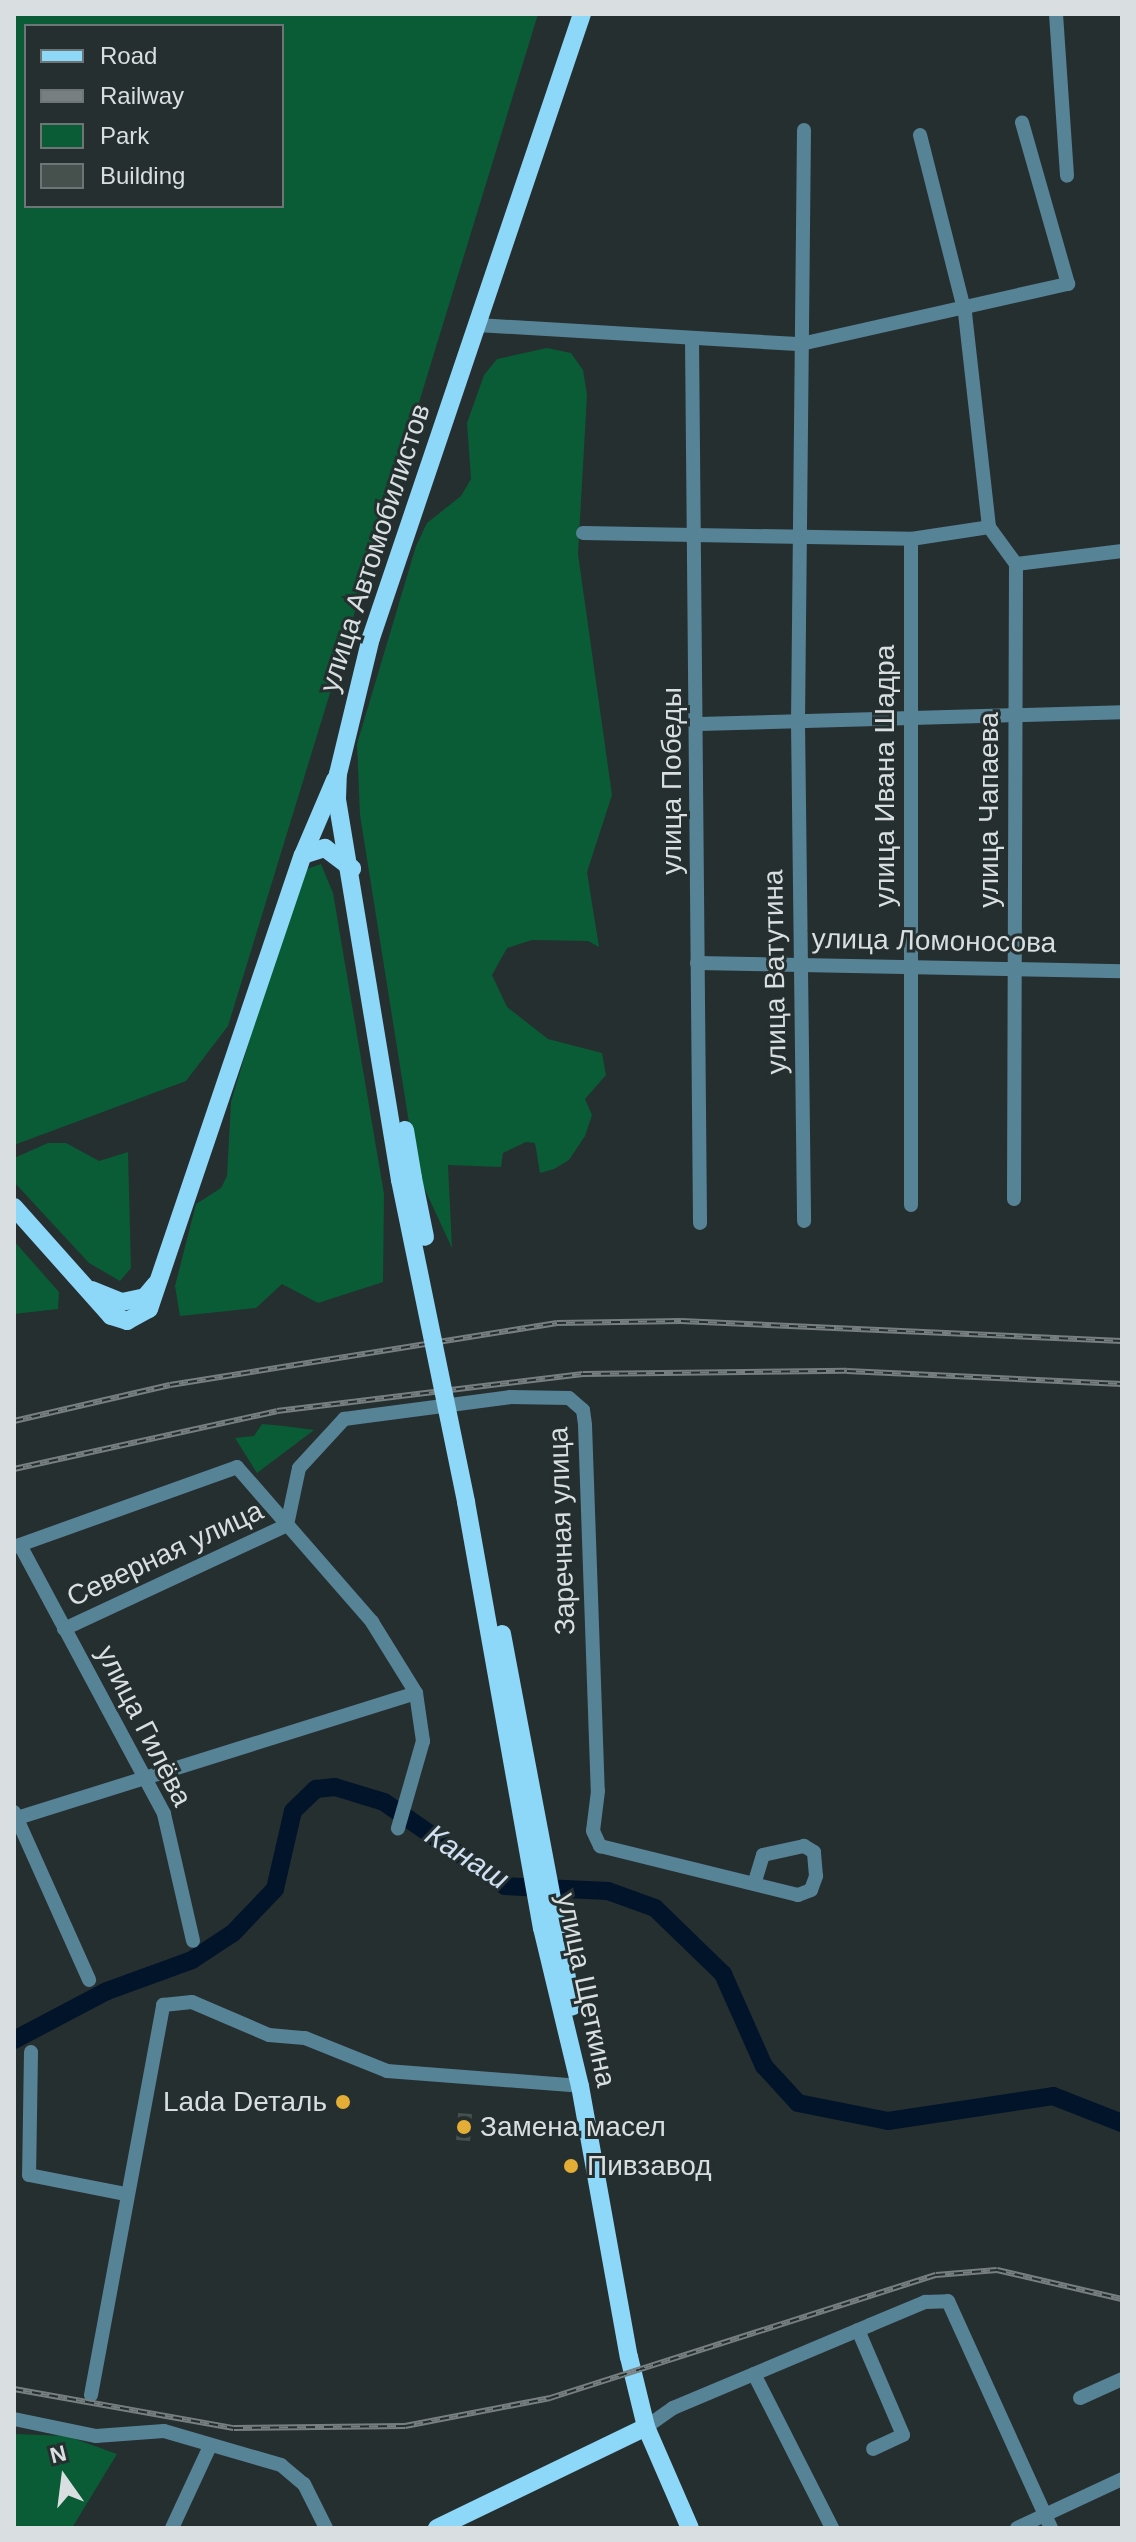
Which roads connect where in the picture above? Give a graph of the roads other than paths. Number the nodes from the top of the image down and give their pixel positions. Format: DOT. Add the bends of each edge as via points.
graph roads {
  1 [pos="582,14"];
  2 [pos="1056,14"];
  3 [pos="1022,122"];
  4 [pos="804,130"];
  5 [pos="920,135"];
  6 [pos="1067,176"];
  7 [pos="963,306"];
  8 [pos="477,325"];
  9 [pos="692,339"];
  10 [pos="801,344"];
  11 [pos="989,527"];
  12 [pos="583,533"];
  13 [pos="694,535"];
  14 [pos="799,537"];
  15 [pos="911,539"];
  16 [pos="1122,551"];
  17 [pos="1016,564"];
  18 [pos="1122,712"];
  19 [pos="1015,715"];
  20 [pos="911,719"];
  21 [pos="798,723"];
  22 [pos="699,724"];
  23 [pos="338,774"];
  24 [pos="303,855"];
  25 [pos="352,868"];
  26 [pos="697,963"];
  27 [pos="800,964"];
  28 [pos="911,968"];
  29 [pos="1014,970"];
  30 [pos="1122,971"];
  31 [pos="407,1179"];
  32 [pos="1014,1199"];
  33 [pos="911,1205"];
  34 [pos="14,1207"];
  35 [pos="804,1221"];
  36 [pos="700,1223"];
  37 [pos="287,1525"];
  38 [pos="17,1546"];
  39 [pos="64,1629"];
  40 [pos="416,1693"];
  41 [pos="148,1779"];
  42 [pos="15,1816"];
  43 [pos="398,1828"];
  44 [pos="754,1884"];
  45 [pos="193,1941"];
  46 [pos="89,1980"];
  47 [pos="31,2052"];
  48 [pos="580,2086"];
  49 [pos="126,2194"];
  50 [pos="858,2330"];
  51 [pos="754,2374"];
  52 [pos="1122,2379"];
  53 [pos="91,2395"];
  54 [pos="1080,2398"];
  55 [pos="14,2419"];
  56 [pos="646,2427"];
  57 [pos="210,2446"];
  58 [pos="873,2449"];
  59 [pos="1122,2479"];
  60 [pos="1048,2522"];
  61 [pos="172,2528"];
  62 [pos="326,2528"];
  63 [pos="437,2528"];
  64 [pos="690,2528"];
  65 [pos="832,2528"];
  66 [pos="1017,2528"];
  1 -- 8 [label="main road, улица Автомобилистов"];
  2 -- 6 [label="street"];
  3 -- 7 [label="street" via="1068,284"];
  4 -- 10 [label="street, улица Ватутина"];
  5 -- 7 [label="street"];
  7 -- 10 [label="street"];
  7 -- 11 [label="street"];
  8 -- 9 [label="street"];
  8 -- 23 [label="main road, улица Автомобилистов" via="371,638"];
  9 -- 10 [label="street"];
  9 -- 13 [label="street, улица Победы"];
  10 -- 14 [label="street, улица Ватутина"];
  11 -- 15 [label="street"];
  11 -- 17 [label="street"];
  12 -- 13 [label="street"];
  13 -- 14 [label="street"];
  13 -- 22 [label="street, улица Победы"];
  14 -- 15 [label="street"];
  14 -- 21 [label="street, улица Ватутина"];
  15 -- 20 [label="street, улица Ивана Шадра"];
  16 -- 17 [label="street"];
  17 -- 19 [label="street, улица Чапаева"];
  18 -- 19 [label="street"];
  19 -- 20 [label="street"];
  19 -- 29 [label="street, улица Чапаева"];
  20 -- 21 [label="street"];
  20 -- 28 [label="street, улица Ивана Шадра"];
  21 -- 22 [label="street"];
  21 -- 27 [label="street, улица Ватутина"];
  22 -- 26 [label="street, улица Победы"];
  23 -- 24 [label="main road"];
  23 -- 25 [label="main road, улица Автомобилистов" via="337,799"];
  23 -- 31 [label="main road"];
  24 -- 25 [label="main road" via="325,848"];
  24 -- 34 [label="main road" via="166,1268 144,1307 102,1301 72,1277"];
  25 -- 31 [label="main road, улица Автомобилистов"];
  26 -- 27 [label="street, улица Ломоносова"];
  26 -- 36 [label="street, улица Победы"];
  27 -- 28 [label="street, улица Ломоносова"];
  27 -- 35 [label="street, улица Ватутина"];
  28 -- 29 [label="street, улица Ломоносова"];
  28 -- 33 [label="street, улица Ивана Шадра"];
  29 -- 30 [label="street, улица Ломоносова"];
  29 -- 32 [label="street, улица Чапаева"];
  31 -- 48 [label="main road, улица Щеткина, bridge"];
  37 -- 38 [label="street" via="237,1467"];
  37 -- 39 [label="street, Северная улица"];
  37 -- 40 [label="street" via="372,1622"];
  37 -- 44 [label="street, Заречная улица" via="299,1468 344,1419 510,1397 554,1395 577,1402 585,1425 595,1679 593,1831 600,1846"];
  38 -- 39 [label="street, улица Гилёва"];
  39 -- 41 [label="street, улица Гилёва"];
  40 -- 41 [label="street"];
  40 -- 43 [label="street" via="423,1741"];
  41 -- 42 [label="street"];
  41 -- 45 [label="street, улица Гилёва" via="164,1814"];
  42 -- 46 [label="street"];
  44 -- 44 [label="street" via="798,1895 811,1890 814,1852 804,1846 763,1855"];
  47 -- 49 [label="street" via="29,2175"];
  48 -- 49 [label="street" via="387,2071 181,1999 163,2005"];
  48 -- 56 [label="main road, улица Щеткина"];
  49 -- 53 [label="street"];
  50 -- 51 [label="street"];
  50 -- 58 [label="street" via="903,2435"];
  50 -- 60 [label="street" via="925,2302 948,2301"];
  51 -- 56 [label="street" via="673,2408"];
  51 -- 65 [label="street"];
  52 -- 54 [label="street"];
  55 -- 57 [label="street" via="96,2436 164,2431"];
  56 -- 63 [label="main road"];
  56 -- 64 [label="main road, улица Щеткина"];
  57 -- 61 [label="street"];
  57 -- 62 [label="street" via="295,2472"];
  59 -- 60 [label="street"];
  60 -- 66 [label="street"];
}
